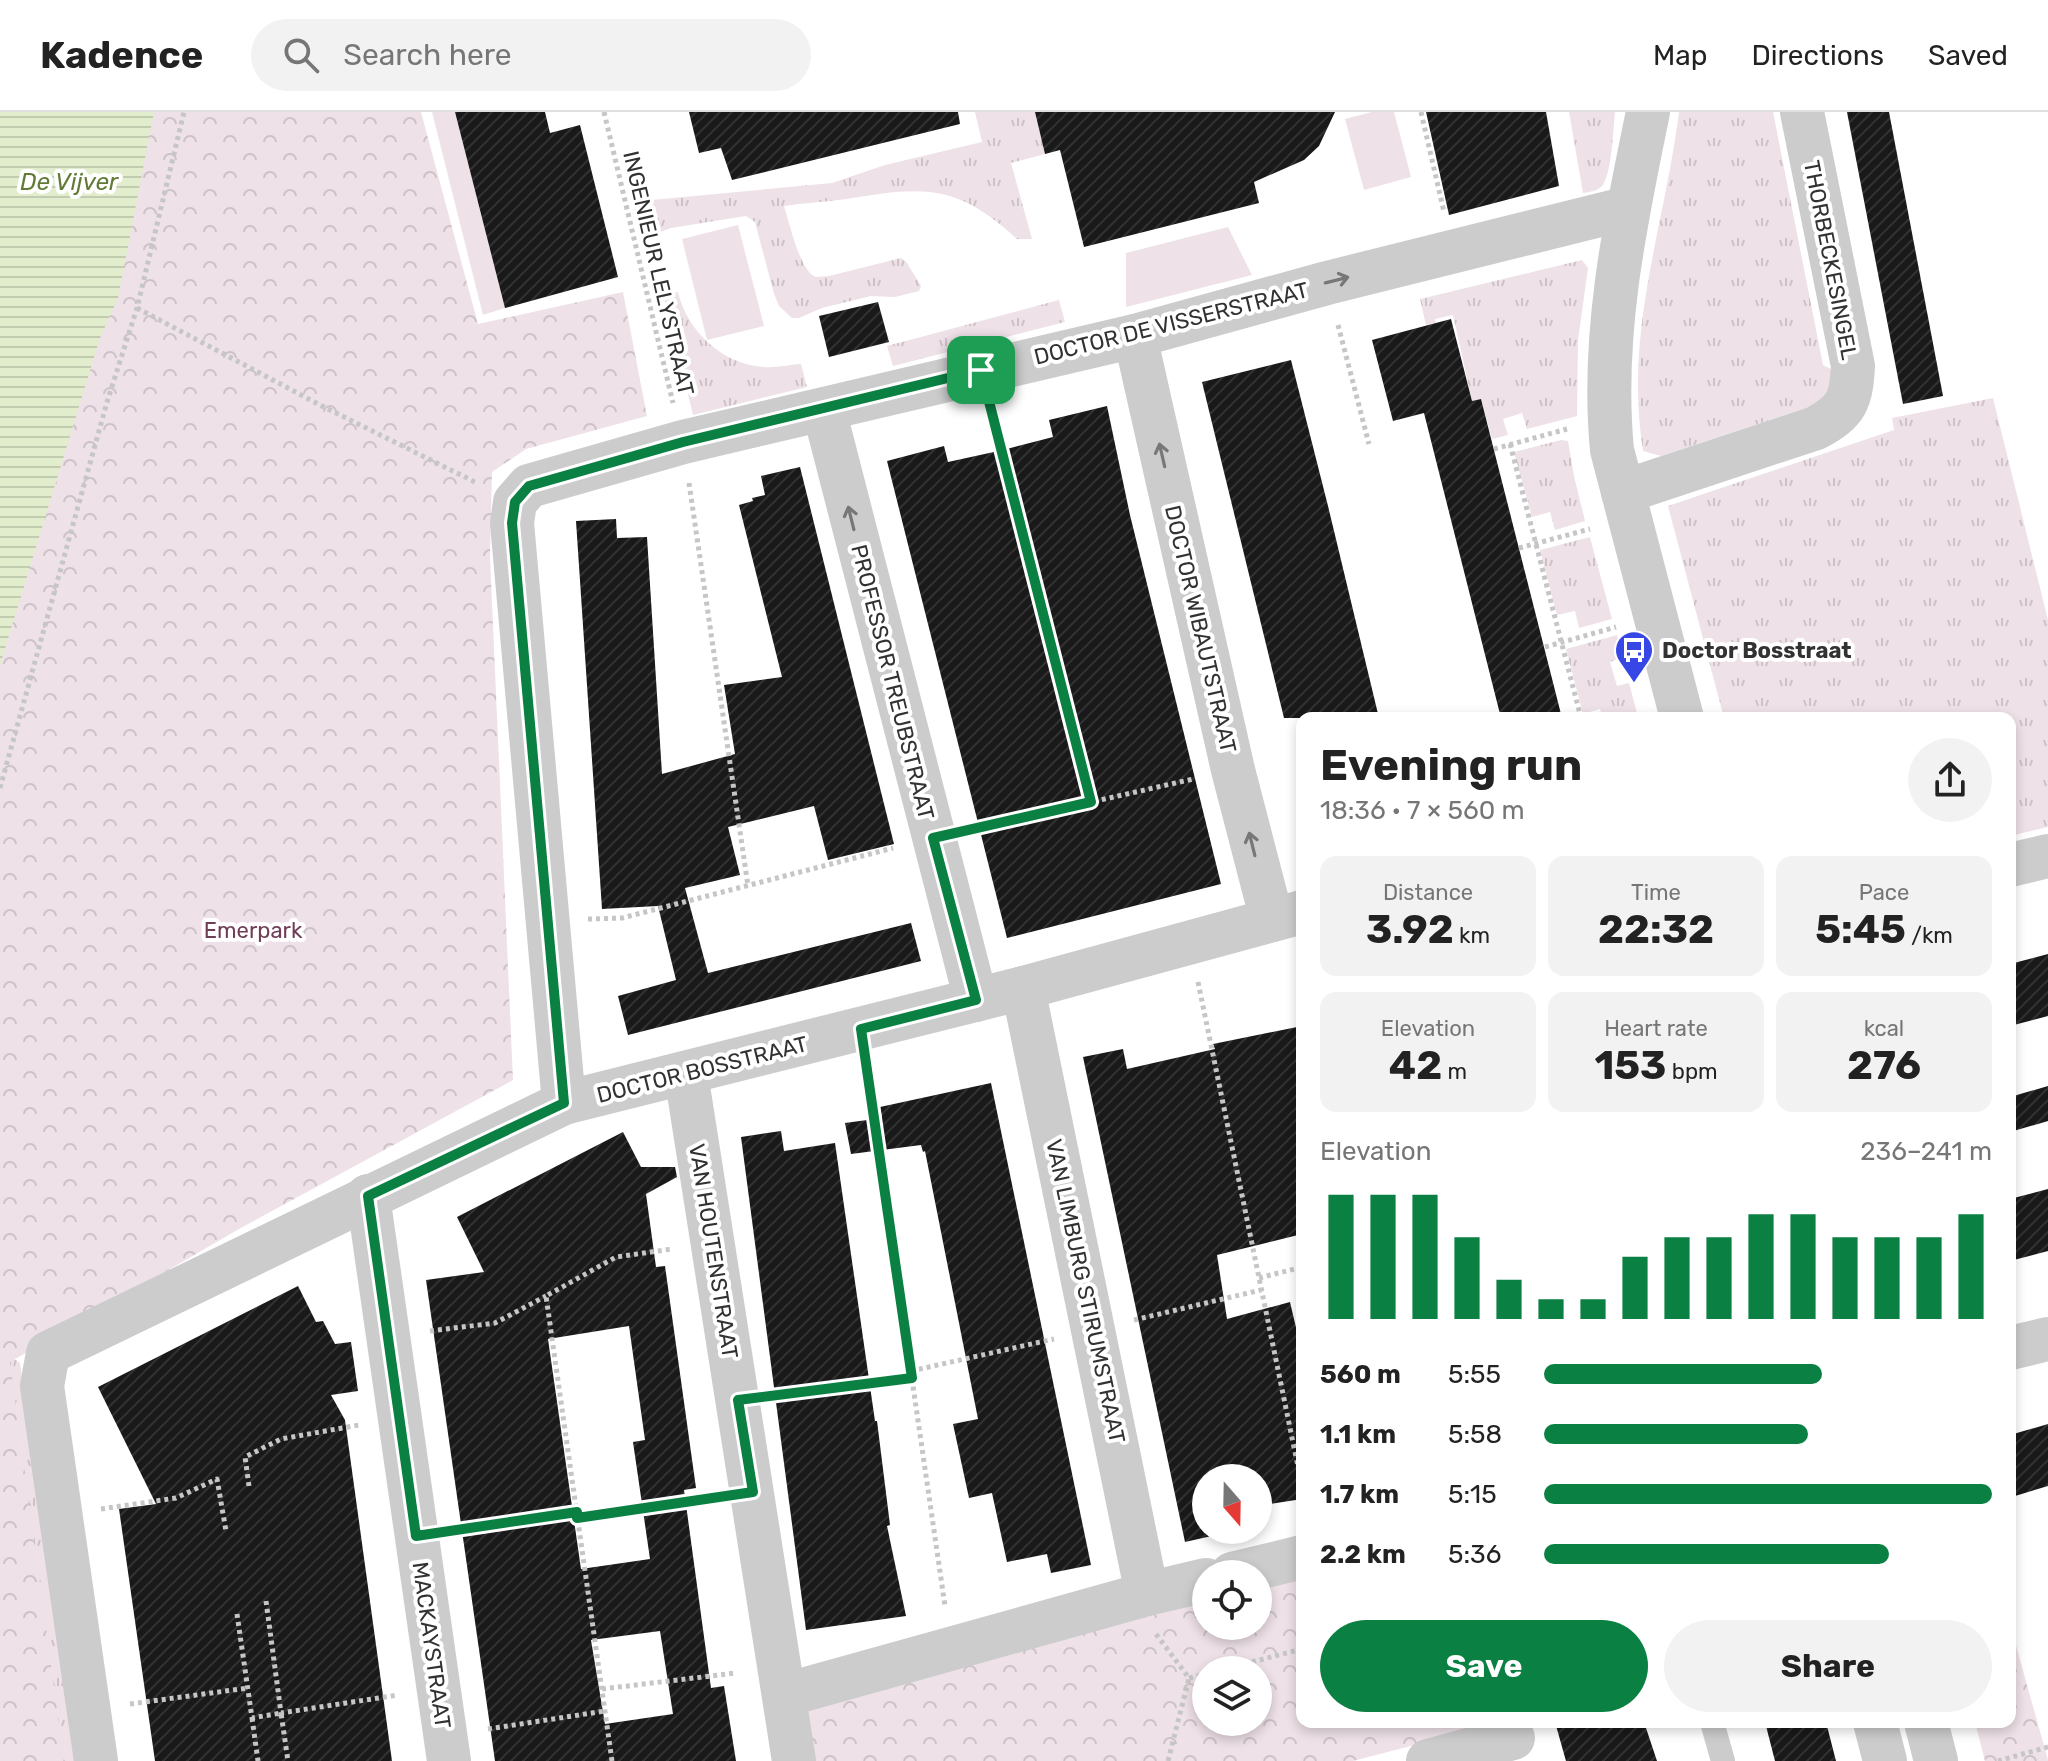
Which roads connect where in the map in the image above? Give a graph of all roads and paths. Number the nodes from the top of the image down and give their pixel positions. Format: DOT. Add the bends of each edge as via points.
graph roads {
  1 [pos="184,112"];
  2 [pos="604,112"];
  3 [pos="1421,112"];
  4 [pos="1648,112"];
  5 [pos="1802,112"];
  6 [pos="1628,208"];
  7 [pos="1454,251"];
  8 [pos="1327,283"];
  9 [pos="137,308"];
  10 [pos="1135,336"];
  11 [pos="981,370"];
  12 [pos="824,410"];
  13 [pos="1569,429"];
  14 [pos="683,442"];
  15 [pos="1369,444"];
  16 [pos="1510,444"];
  17 [pos="1494,449"];
  18 [pos="515,502"];
  19 [pos="1610,510"];
  20 [pos="1536,544"];
  21 [pos="1519,548"];
  22 [pos="1624,625"];
  23 [pos="1561,643"];
  24 [pos="1545,647"];
  25 [pos="1579,712"];
  26 [pos="1680,712"];
  27 [pos="1233,770"];
  28 [pos="0,788"];
  29 [pos="1091,802"];
  30 [pos="933,838"];
  31 [pos="2048,856"];
  32 [pos="2016,864"];
  33 [pos="748,886"];
  34 [pos="1287,916"];
  35 [pos="548,921"];
  36 [pos="1189,942"];
  37 [pos="1023,988"];
  38 [pos="976,1000"];
  39 [pos="861,1029"];
  40 [pos="686,1074"];
  41 [pos="564,1103"];
  42 [pos="368,1196"];
  43 [pos="713,1243"];
  44 [pos="1296,1269"];
  45 [pos="1259,1278"];
  46 [pos="546,1296"];
  47 [pos="388,1336"];
  48 [pos="2048,1339"];
  49 [pos="2016,1347"];
  50 [pos="912,1378"];
  51 [pos="738,1400"];
  52 [pos="399,1418"];
  53 [pos="1296,1457"];
  54 [pos="249,1486"];
  55 [pos="753,1492"];
  56 [pos="60,1515"];
  57 [pos="577,1515"];
  58 [pos="226,1531"];
  59 [pos="416,1536"];
  60 [pos="1296,1558"];
  61 [pos="1272,1564"];
  62 [pos="1192,1584"];
  63 [pos="1142,1596"];
  64 [pos="266,1601"];
  65 [pos="237,1614"];
  66 [pos="951,1649"];
  67 [pos="1296,1651"];
  68 [pos="1272,1657"];
  69 [pos="1192,1677"];
  70 [pos="1189,1678"];
  71 [pos="783,1681"];
  72 [pos="248,1688"];
  73 [pos="438,1689"];
  74 [pos="602,1689"];
  75 [pos="89,1710"];
  76 [pos="605,1711"];
  77 [pos="281,1713"];
  78 [pos="252,1718"];
  79 [pos="1714,1728"];
  80 [pos="1877,1728"];
  81 [pos="1928,1728"];
  82 [pos="1514,1740"];
  83 [pos="2048,1747"];
  84 [pos="447,1748"];
  85 [pos="96,1761"];
  86 [pos="258,1761"];
  87 [pos="288,1761"];
  88 [pos="612,1761"];
  89 [pos="794,1761"];
  90 [pos="1168,1761"];
  91 [pos="1428,1761"];
  92 [pos="1723,1761"];
  93 [pos="1885,1761"];
  94 [pos="1936,1761"];
  95 [pos="1998,1761"];
  1 -- 9 [label="path"];
  2 -- 14 [label="path, INGENIEUR LELYSTRAAT"];
  3 -- 7 [label="path"];
  4 -- 6 [label="street"];
  5 -- 19 [label="street, THORBECKESINGEL" via="1853,366 1847,402 1841,413 1816,428"];
  6 -- 7 [label="street, DOCTOR DE VISSERSTRAAT"];
  6 -- 19 [label="street" via="1613,298"];
  8 -- 7 [label="street, DOCTOR DE VISSERSTRAAT, one-way"];
  8 -- 10 [label="street, DOCTOR DE VISSERSTRAAT"];
  8 -- 15 [label="path"];
  9 -- 18 [label="path"];
  9 -- 28 [label="path"];
  10 -- 11 [label="street, DOCTOR DE VISSERSTRAAT"];
  27 -- 10 [label="street, DOCTOR WIBAUTSTRAAT, one-way"];
  11 -- 12 [label="street, DOCTOR DE VISSERSTRAAT"];
  11 -- 29 [label="path"];
  12 -- 14 [label="street, DOCTOR DE VISSERSTRAAT"];
  30 -- 12 [label="street, PROFESSOR TREUBSTRAAT, one-way"];
  13 -- 16 [label="path"];
  14 -- 18 [label="street, DOCTOR DE VISSERSTRAAT" via="529,486"];
  14 -- 33 [label="path, INGENIEUR LELYSTRAAT"];
  16 -- 17 [label="path"];
  16 -- 20 [label="path"];
  18 -- 35 [label="street" via="512,523"];
  19 -- 20 [label="path"];
  19 -- 26 [label="street"];
  20 -- 21 [label="path"];
  20 -- 23 [label="path"];
  22 -- 23 [label="path"];
  23 -- 24 [label="path"];
  23 -- 25 [label="path"];
  27 -- 29 [label="path"];
  34 -- 27 [label="street, DOCTOR WIBAUTSTRAAT, one-way"];
  29 -- 30 [label="path"];
  30 -- 33 [label="path"];
  30 -- 38 [label="street, PROFESSOR TREUBSTRAAT"];
  31 -- 32 [label="street"];
  33 -- 35 [label="path" via="622,918"];
  34 -- 36 [label="street, DOCTOR BOSSTRAAT"];
  35 -- 41 [label="street"];
  36 -- 37 [label="street, DOCTOR BOSSTRAAT"];
  36 -- 45 [label="path"];
  37 -- 38 [label="street, DOCTOR BOSSTRAAT"];
  37 -- 63 [label="street, VAN LIMBURG STIRUMSTRAAT"];
  38 -- 39 [label="street, DOCTOR BOSSTRAAT"];
  39 -- 40 [label="street, DOCTOR BOSSTRAAT"];
  39 -- 50 [label="path"];
  40 -- 41 [label="street, DOCTOR BOSSTRAAT"];
  40 -- 43 [label="street, VAN HOUTENSTRAAT"];
  41 -- 42 [label="street, DOCTOR BOSSTRAAT"];
  42 -- 47 [label="street, MACKAYSTRAAT"];
  42 -- 56 [label="street, DOCTOR BOSSTRAAT" via="48,1353 42,1386"];
  43 -- 46 [label="path" via="616,1257"];
  43 -- 51 [label="street, VAN HOUTENSTRAAT"];
  44 -- 45 [label="path"];
  45 -- 53 [label="path"];
  46 -- 47 [label="path" via="495,1323"];
  46 -- 57 [label="path"];
  47 -- 52 [label="street, MACKAYSTRAAT"];
  48 -- 49 [label="street"];
  50 -- 51 [label="path"];
  50 -- 66 [label="path"];
  51 -- 55 [label="street, VAN HOUTENSTRAAT"];
  52 -- 54 [label="path" via="281,1439 245,1457"];
  52 -- 59 [label="street, MACKAYSTRAAT"];
  55 -- 57 [label="path"];
  55 -- 71 [label="street, VAN HOUTENSTRAAT"];
  56 -- 58 [label="path" via="176,1498 217,1479"];
  56 -- 75 [label="street"];
  57 -- 59 [label="path"];
  57 -- 74 [label="path"];
  59 -- 73 [label="street, MACKAYSTRAAT"];
  60 -- 61 [label="street"];
  62 -- 63 [label="street"];
  63 -- 66 [label="street"];
  63 -- 70 [label="path" via="1143,1616"];
  64 -- 77 [label="path"];
  65 -- 72 [label="path"];
  66 -- 71 [label="street"];
  67 -- 68 [label="path"];
  69 -- 70 [label="path"];
  70 -- 90 [label="path"];
  71 -- 74 [label="path"];
  71 -- 89 [label="street, VAN HOUTENSTRAAT"];
  72 -- 75 [label="path"];
  72 -- 78 [label="path"];
  73 -- 77 [label="path"];
  73 -- 84 [label="street, MACKAYSTRAAT"];
  74 -- 76 [label="path"];
  75 -- 85 [label="street"];
  76 -- 84 [label="path"];
  76 -- 88 [label="path"];
  77 -- 78 [label="path"];
  77 -- 87 [label="path"];
  78 -- 86 [label="path"];
  79 -- 92 [label="lane"];
  80 -- 93 [label="street"];
  81 -- 94 [label="street"];
  82 -- 91 [label="street"];
  83 -- 95 [label="path"];
}
